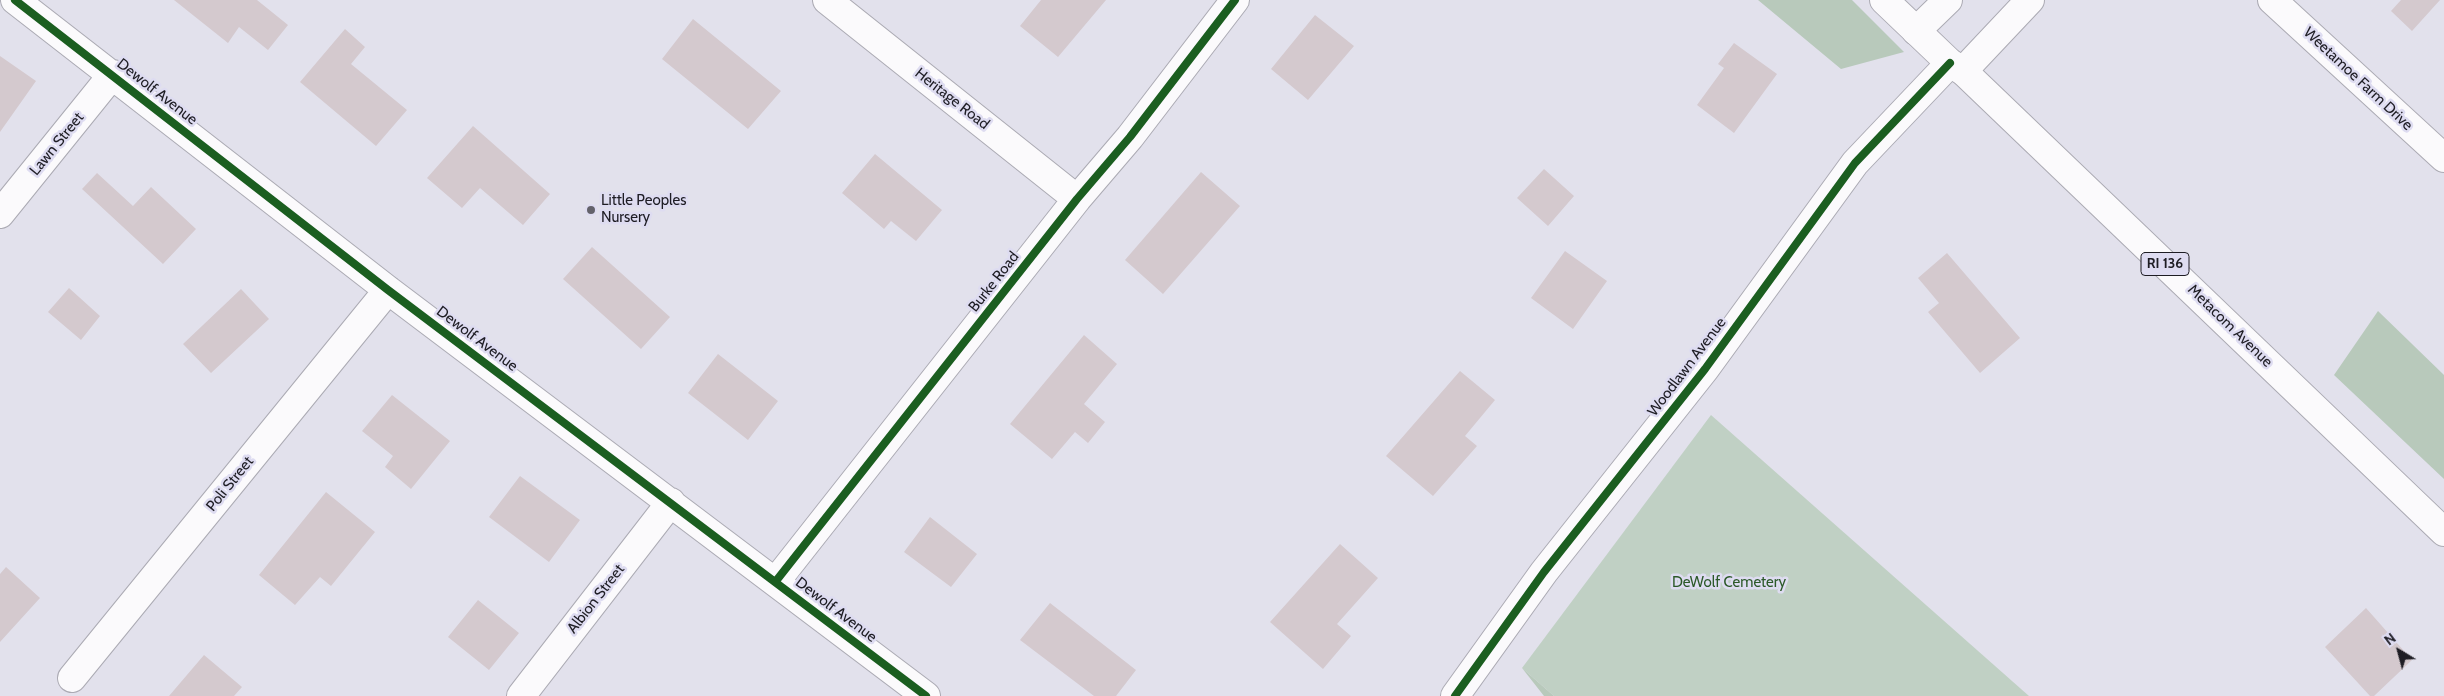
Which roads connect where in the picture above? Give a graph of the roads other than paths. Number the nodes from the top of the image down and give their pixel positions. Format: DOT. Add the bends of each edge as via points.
graph roads {
  1 [pos="15,0"];
  2 [pos="827,0"];
  3 [pos="1234,0"];
  4 [pos="1884,0"];
  5 [pos="1948,0"];
  6 [pos="2030,0"];
  7 [pos="2272,0"];
  8 [pos="1916,31"];
  9 [pos="1957,67"];
  10 [pos="113,74"];
  11 [pos="2444,158"];
  12 [pos="1077,199"];
  13 [pos="0,214"];
  14 [pos="388,290"];
  15 [pos="671,502"];
  16 [pos="2444,532"];
  17 [pos="776,581"];
  18 [pos="72,678"];
  19 [pos="520,696"];
  20 [pos="926,696"];
  21 [pos="1455,696"];
  1 -- 10 [label="street, Dewolf Avenue"];
  2 -- 12 [label="street, Heritage Road"];
  3 -- 12 [label="street, Burke Road" via="1130,137"];
  4 -- 8 [label="street, Metacom Avenue / RI 136"];
  5 -- 8 [label="street"];
  6 -- 9 [label="street"];
  7 -- 11 [label="street, Weetamoe Farm Drive"];
  8 -- 9 [label="street, Metacom Avenue / RI 136"];
  9 -- 16 [label="street, Metacom Avenue / RI 136"];
  9 -- 21 [label="street, Woodlawn Avenue" via="1855,163 1705,369 1544,572"];
  10 -- 13 [label="street, Lawn Street"];
  10 -- 14 [label="street, Dewolf Avenue"];
  12 -- 17 [label="street, Burke Road"];
  14 -- 15 [label="street, Dewolf Avenue"];
  14 -- 18 [label="street, Poli Street"];
  15 -- 17 [label="street, Dewolf Avenue"];
  15 -- 19 [label="street, Albion Street"];
  17 -- 20 [label="street, Dewolf Avenue"];
}
